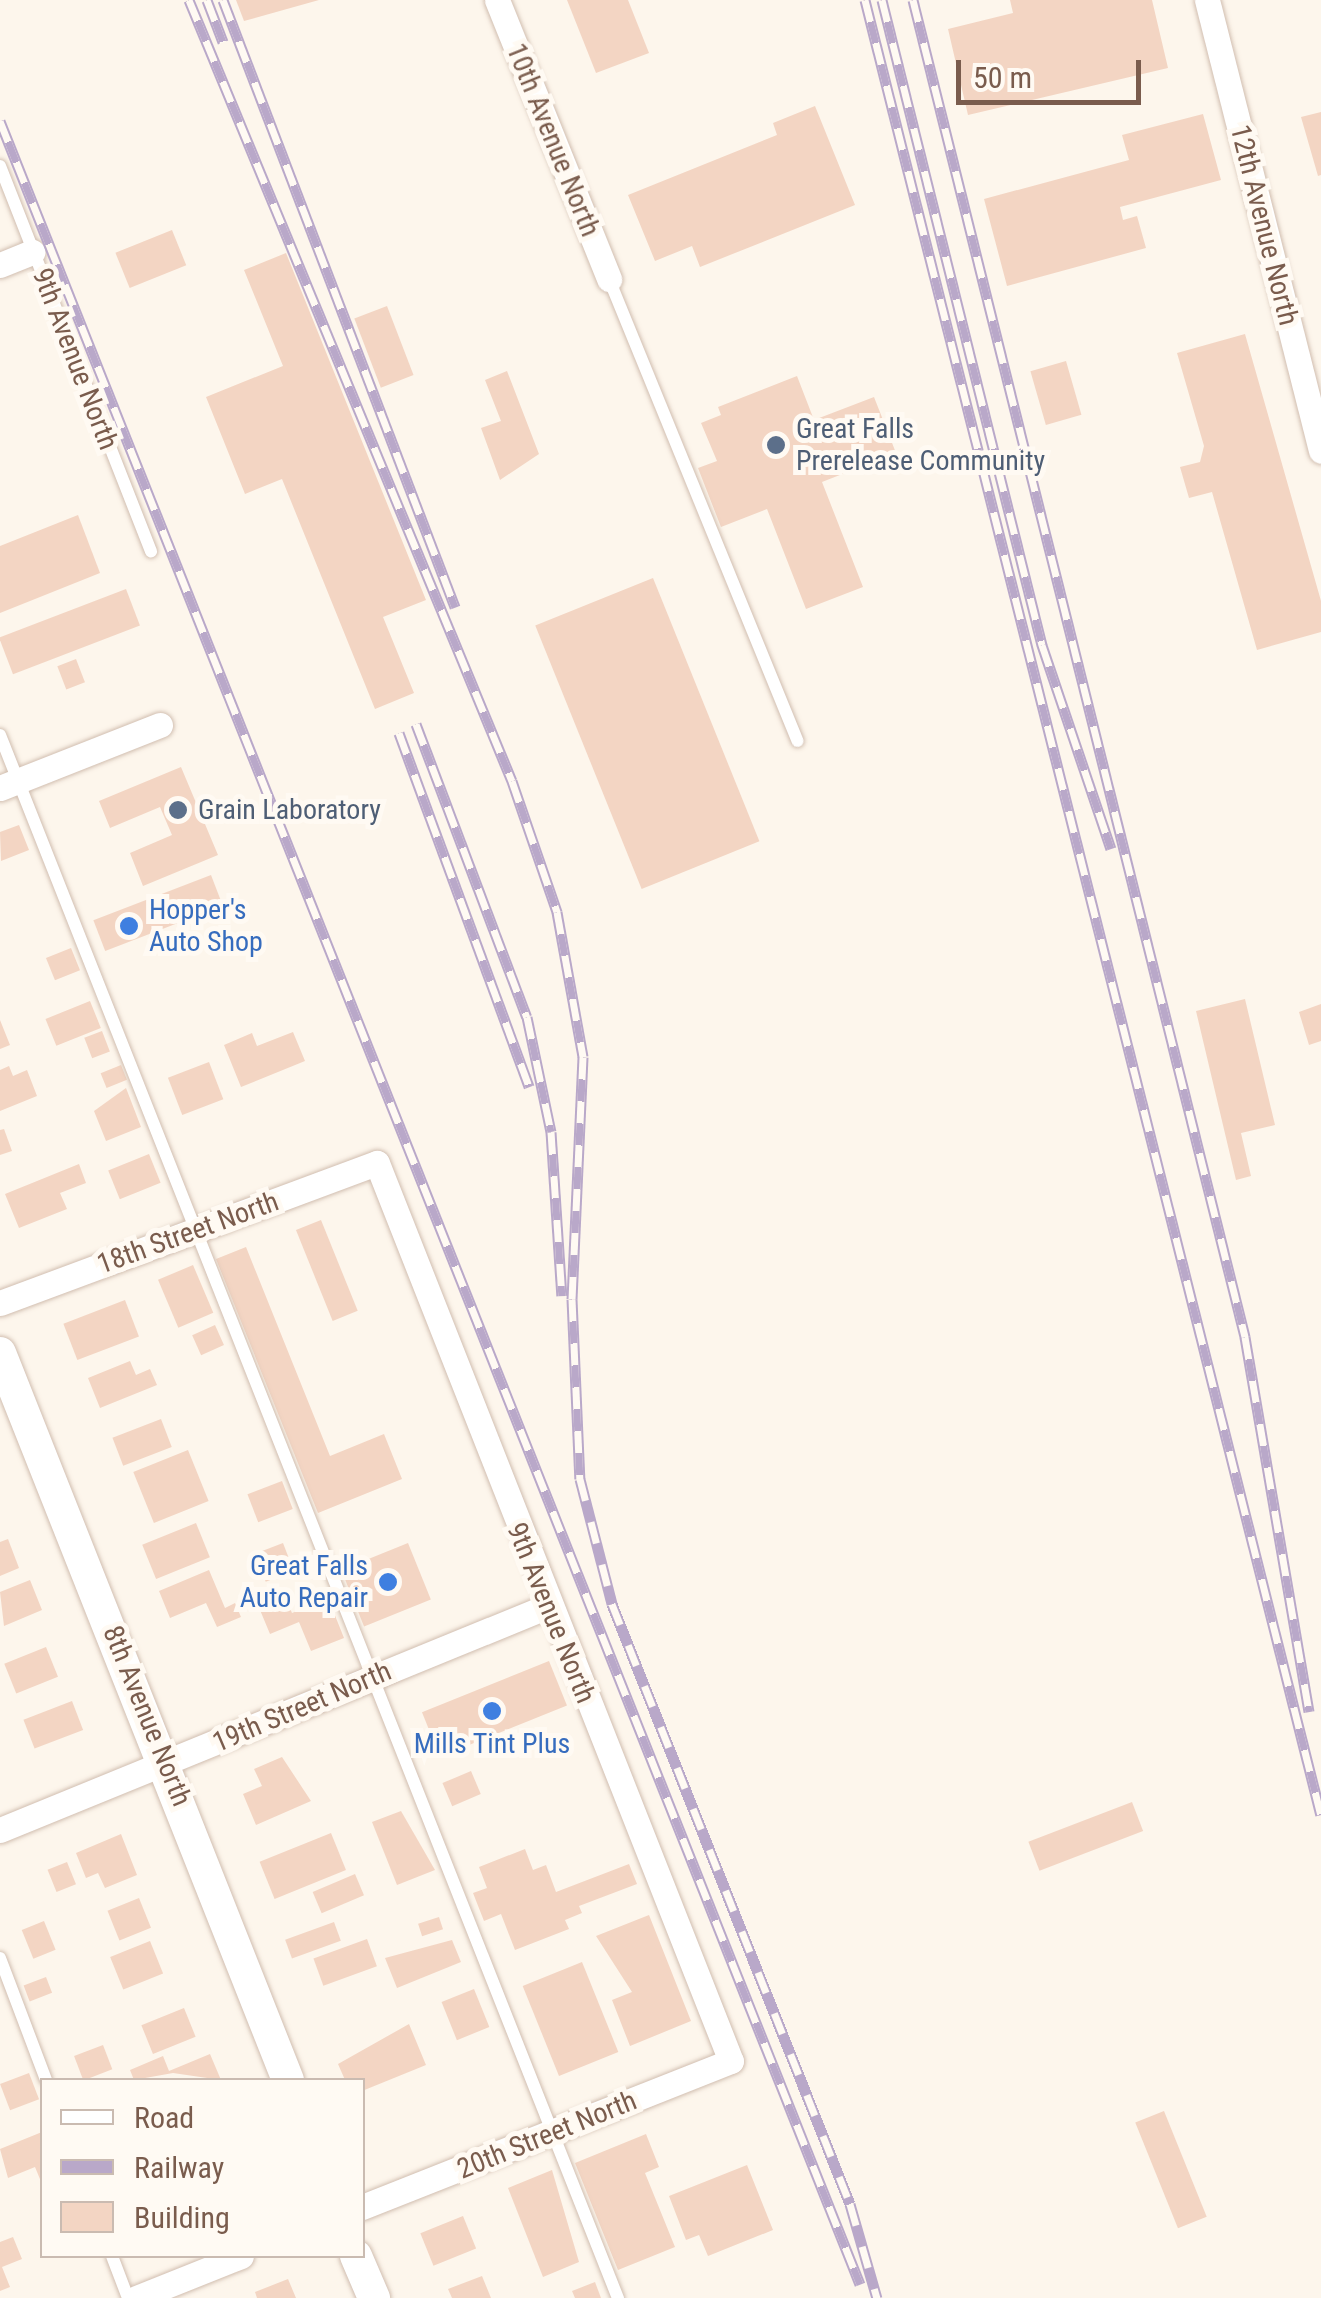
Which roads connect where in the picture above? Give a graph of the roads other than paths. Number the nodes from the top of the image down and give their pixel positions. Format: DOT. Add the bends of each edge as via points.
graph roads {
  1 [pos="497,0"];
  2 [pos="1207,0"];
  3 [pos="0,166"];
  4 [pos="33,252"];
  5 [pos="0,265"];
  6 [pos="609,279"];
  7 [pos="1321,451"];
  8 [pos="151,551"];
  9 [pos="160,725"];
  10 [pos="0,735"];
  11 [pos="798,742"];
  12 [pos="9,785"];
  13 [pos="376,1163"];
  14 [pos="194,1230"];
  15 [pos="0,1303"];
  16 [pos="0,1353"];
  17 [pos="548,1606"];
  18 [pos="378,1675"];
  19 [pos="167,1764"];
  20 [pos="0,1830"];
  21 [pos="0,1958"];
  22 [pos="730,2061"];
  23 [pos="45,2078"];
  24 [pos="287,2078"];
  25 [pos="552,2134"];
  26 [pos="365,2205"];
  27 [pos="113,2258"];
  28 [pos="236,2258"];
  29 [pos="357,2258"];
  30 [pos="128,2298"];
  31 [pos="136,2298"];
  32 [pos="374,2298"];
  33 [pos="618,2298"];
  1 -- 6 [label="street, 10th Avenue North"];
  2 -- 7 [label="street, 12th Avenue North"];
  3 -- 4 [label="lane, 9th Avenue North"];
  4 -- 5 [label="street"];
  4 -- 8 [label="lane, 9th Avenue North"];
  6 -- 11 [label="lane"];
  9 -- 12 [label="street"];
  10 -- 12 [label="lane"];
  12 -- 14 [label="lane"];
  13 -- 14 [label="street, 18th Street North"];
  13 -- 17 [label="street, 9th Avenue North"];
  14 -- 15 [label="street, 18th Street North"];
  14 -- 18 [label="lane"];
  16 -- 19 [label="street, 8th Avenue North"];
  17 -- 18 [label="street, 19th Street North"];
  17 -- 22 [label="street, 9th Avenue North"];
  18 -- 19 [label="street, 19th Street North"];
  18 -- 25 [label="lane"];
  19 -- 20 [label="street, 19th Street North"];
  19 -- 24 [label="street, 8th Avenue North"];
  21 -- 23 [label="lane"];
  22 -- 25 [label="street, 20th Street North"];
  25 -- 26 [label="street, 20th Street North"];
  25 -- 33 [label="lane"];
  27 -- 30 [label="lane"];
  28 -- 31 [label="street"];
  29 -- 32 [label="street"];
}
